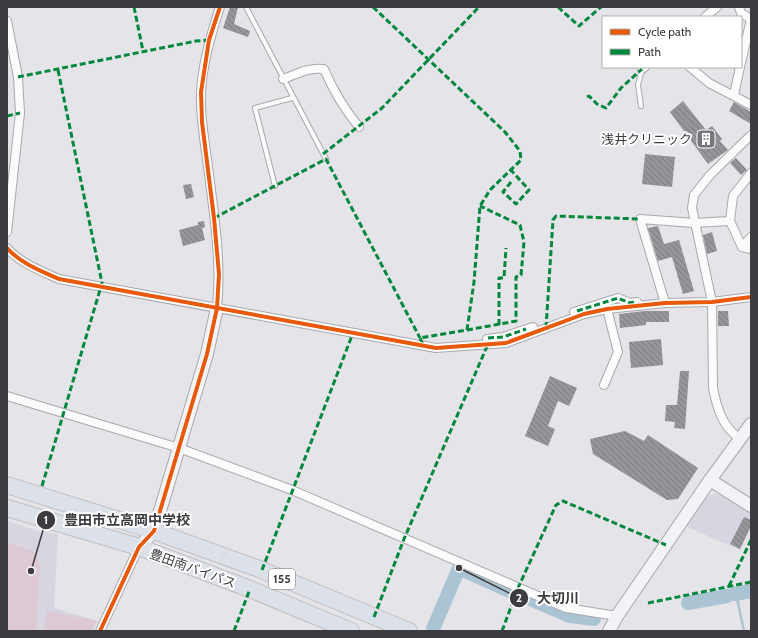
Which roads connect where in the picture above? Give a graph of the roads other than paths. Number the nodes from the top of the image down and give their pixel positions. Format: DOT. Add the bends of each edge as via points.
graph roads {
  1 [pos="220,7"];
  2 [pos="246,7"];
  3 [pos="717,7"];
  4 [pos="740,7"];
  5 [pos="706,16"];
  6 [pos="751,19"];
  7 [pos="7,21"];
  8 [pos="742,59"];
  9 [pos="644,68"];
  10 [pos="691,68"];
  11 [pos="740,68"];
  12 [pos="283,79"];
  13 [pos="734,95"];
  14 [pos="292,98"];
  15 [pos="751,105"];
  16 [pos="641,106"];
  17 [pos="359,127"];
  18 [pos="751,135"];
  19 [pos="326,159"];
  20 [pos="751,173"];
  21 [pos="275,186"];
  22 [pos="730,221"];
  23 [pos="694,223"];
  24 [pos="7,232"];
  25 [pos="751,237"];
  26 [pos="7,243"];
  27 [pos="742,247"];
  28 [pos="751,250"];
  29 [pos="9,251"];
  30 [pos="751,297"];
  31 [pos="665,301"];
  32 [pos="712,302"];
  33 [pos="217,305"];
  34 [pos="607,309"];
  35 [pos="604,385"];
  36 [pos="7,396"];
  37 [pos="751,424"];
  38 [pos="739,438"];
  39 [pos="179,448"];
  40 [pos="710,480"];
  41 [pos="7,485"];
  42 [pos="751,506"];
  43 [pos="7,508"];
  44 [pos="147,539"];
  45 [pos="617,616"];
  46 [pos="100,631"];
  47 [pos="351,631"];
  48 [pos="409,631"];
  49 [pos="609,631"];
  1 -- 33 [label="street" via="210,40 201,92 219,274"];
  2 -- 12 [label="lane"];
  3 -- 5 [label="street"];
  4 -- 6 [label="street" via="742,13"];
  6 -- 8 [label="street"];
  7 -- 24 [label="street" via="18,77 20,113"];
  9 -- 16 [label="lane" via="638,85"];
  10 -- 13 [label="street" via="709,83"];
  11 -- 13 [label="street"];
  12 -- 14 [label="lane"];
  12 -- 17 [label="street" via="306,70 324,69 346,112"];
  13 -- 15 [label="street"];
  14 -- 19 [label="lane"];
  14 -- 21 [label="lane" via="255,108"];
  18 -- 23 [label="street" via="710,175 694,195"];
  20 -- 22 [label="street" via="733,196"];
  22 -- 23 [label="street"];
  22 -- 27 [label="street"];
  23 -- 31 [label="street" via="640,219"];
  23 -- 32 [label="street"];
  25 -- 27 [label="street"];
  26 -- 29 [label="street" via="14,249"];
  27 -- 28 [label="street"];
  29 -- 33 [label="street" via="59,279"];
  30 -- 32 [label="street"];
  31 -- 32 [label="street"];
  31 -- 33 [label="street" via="630,303 618,298 503,337 431,343"];
  31 -- 34 [label="street"];
  32 -- 38 [label="street" via="716,402 728,429"];
  33 -- 34 [label="street" via="436,348 506,343 584,314"];
  33 -- 39 [label="street" via="207,354"];
  34 -- 35 [label="street" via="618,352"];
  36 -- 39 [label="street"];
  37 -- 38 [label="street"];
  38 -- 40 [label="street"];
  39 -- 44 [label="street"];
  39 -- 45 [label="street" via="292,490 566,608"];
  40 -- 42 [label="street"];
  40 -- 45 [label="street"];
  41 -- 44 [label="highway, 豊田南バイパス / 155" via="31,492"];
  43 -- 44 [label="highway, 豊田南バイパス / 155"];
  44 -- 46 [label="street"];
  44 -- 47 [label="highway, 豊田南バイパス / 155" via="222,570 250,589"];
  44 -- 48 [label="highway, 豊田南バイパス / 155" via="262,570"];
  45 -- 49 [label="street"];
}
